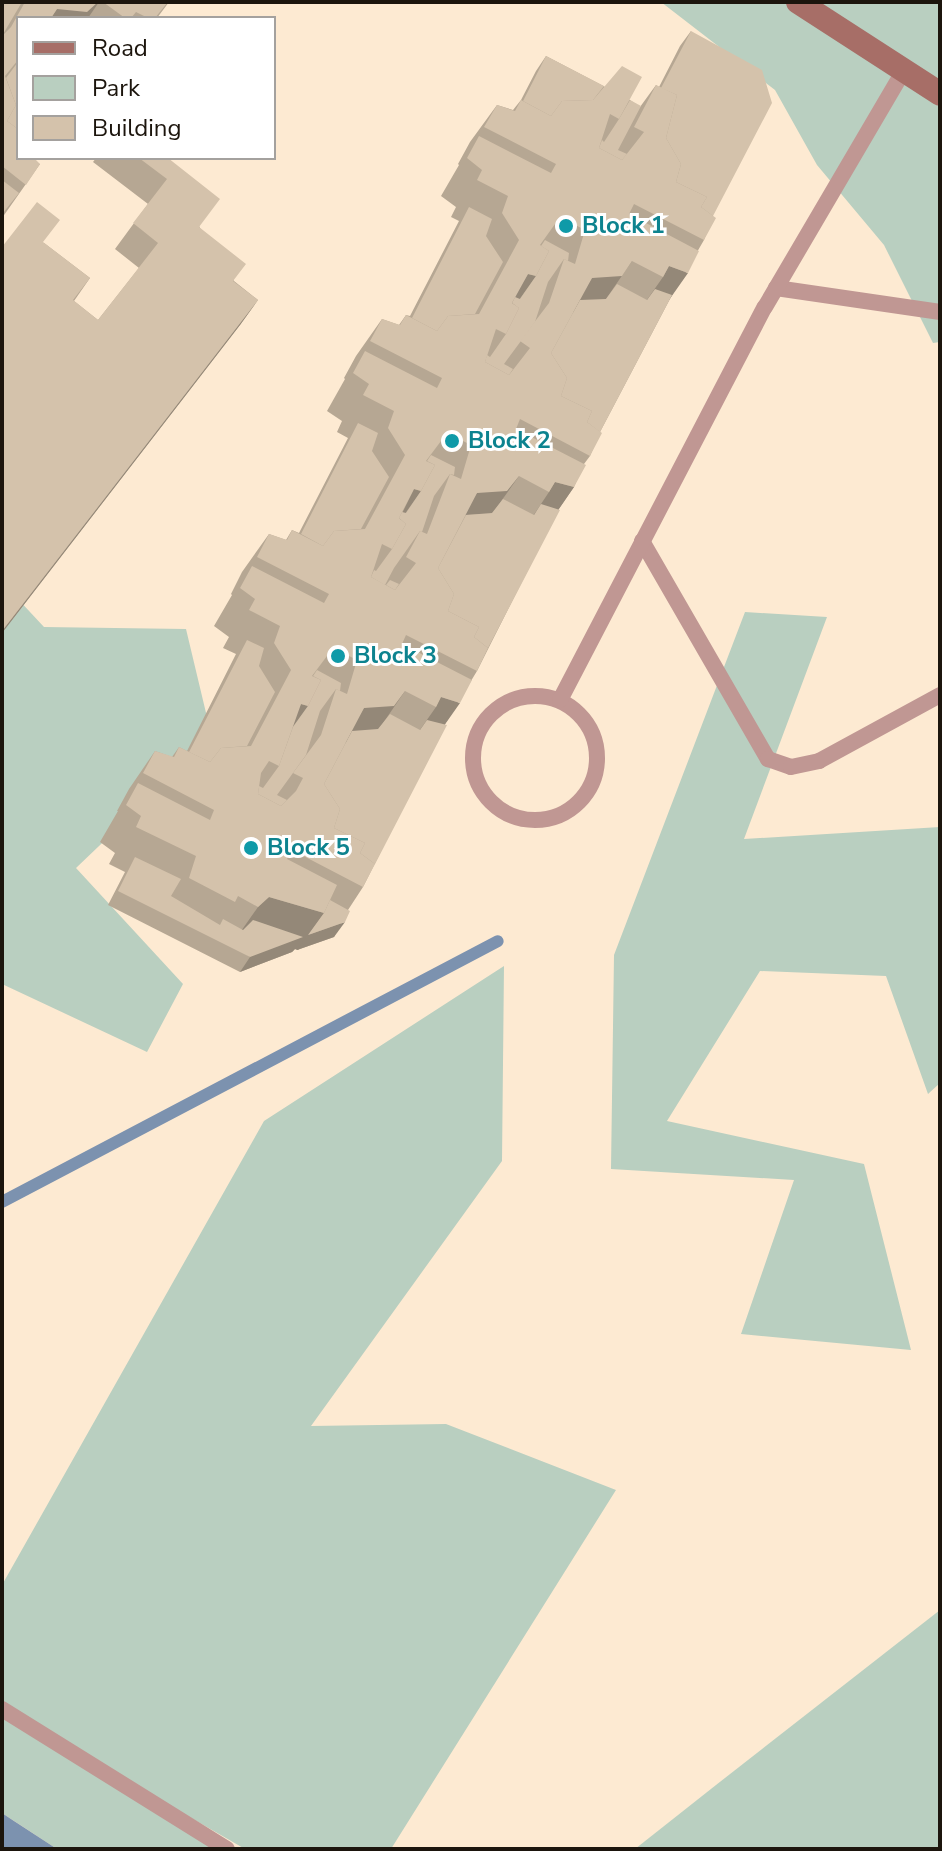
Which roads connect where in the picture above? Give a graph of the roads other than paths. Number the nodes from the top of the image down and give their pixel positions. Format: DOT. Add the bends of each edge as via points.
graph roads {
  1 [pos="798,2"];
  2 [pos="901,75"];
  3 [pos="940,94"];
  4 [pos="776,288"];
  5 [pos="940,312"];
  6 [pos="642,541"];
  7 [pos="940,695"];
  8 [pos="560,700"];
  9 [pos="2,1709"];
  10 [pos="227,1849"];
  1 -- 2 [label="street"];
  2 -- 3 [label="street"];
  2 -- 4 [label="lane"];
  4 -- 5 [label="lane"];
  4 -- 6 [label="lane"];
  6 -- 7 [label="lane" via="768,759 791,767 819,761"];
  6 -- 8 [label="lane"];
  8 -- 8 [label="lane" via="592,732 598,764 588,792 554,817 501,811 477,782 479,730 513,700"];
  9 -- 10 [label="lane"];
}
